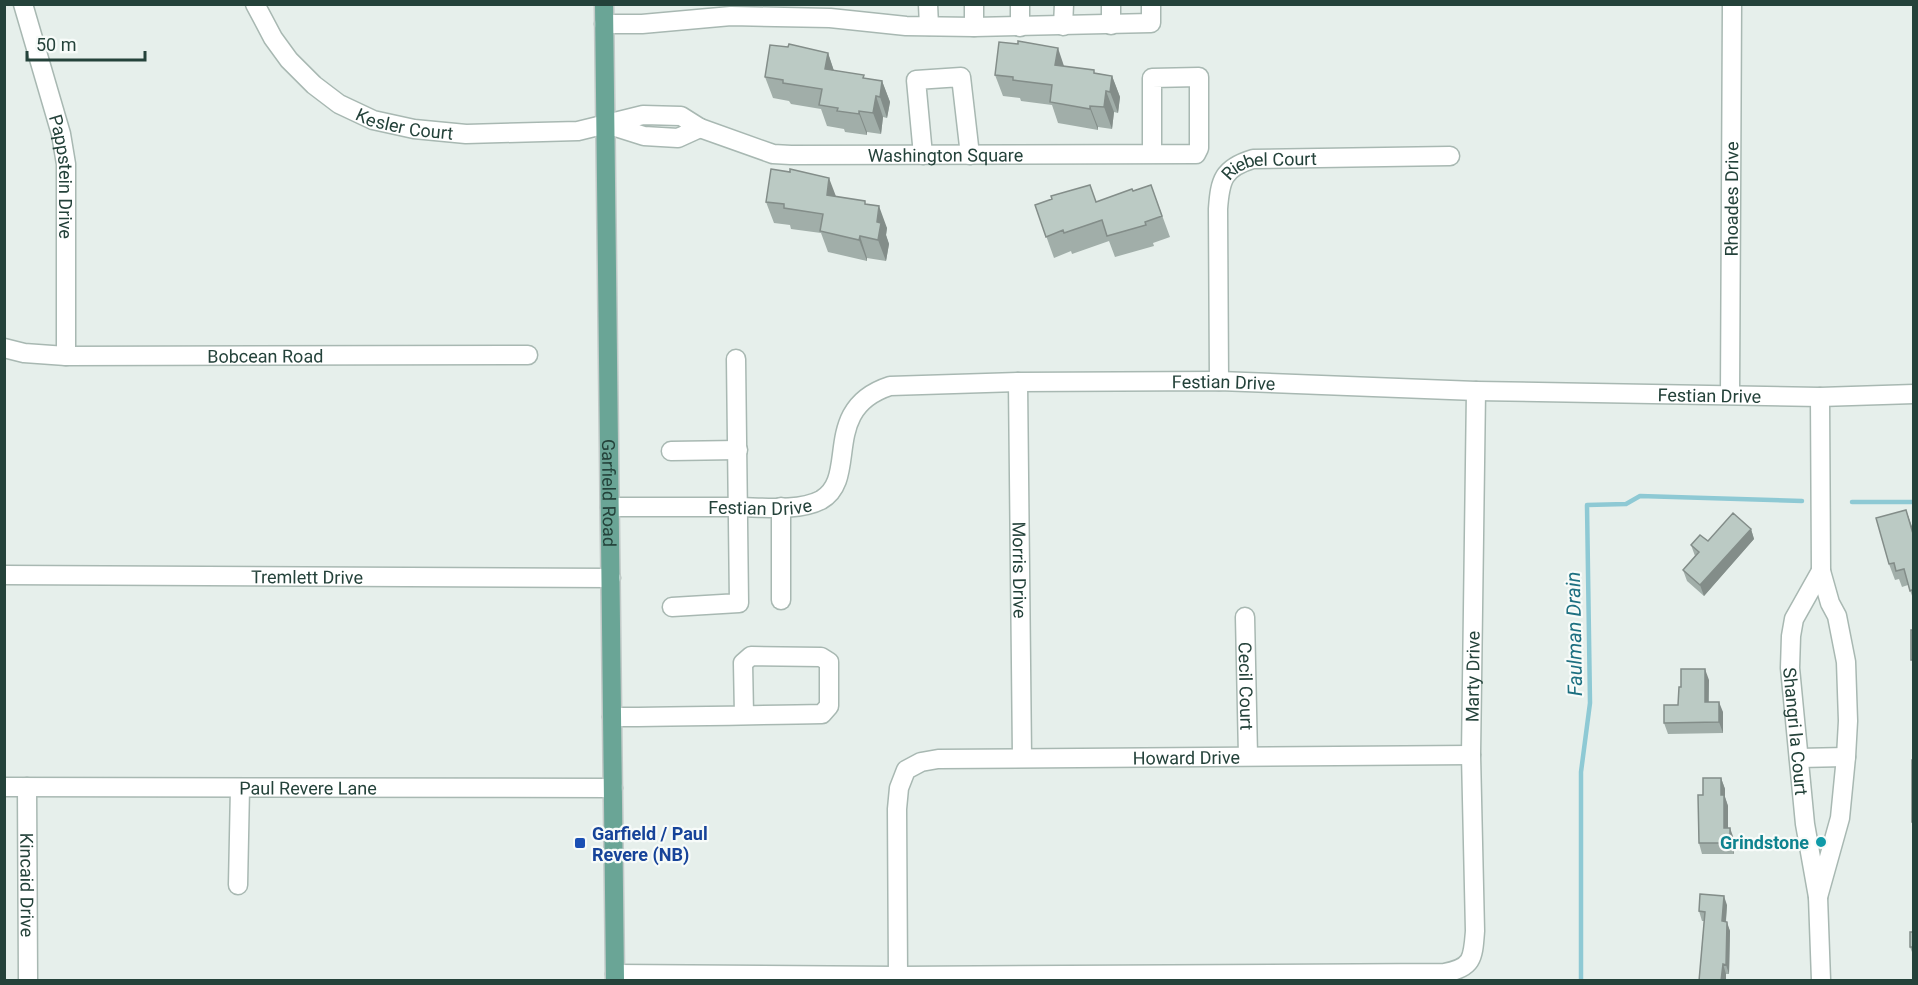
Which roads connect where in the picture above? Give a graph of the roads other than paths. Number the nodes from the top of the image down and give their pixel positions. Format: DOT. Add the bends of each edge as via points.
graph roads {
  1 [pos="23,4"];
  2 [pos="255,4"];
  3 [pos="604,4"];
  4 [pos="928,4"];
  5 [pos="974,4"];
  6 [pos="1020,4"];
  7 [pos="1064,4"];
  8 [pos="1112,4"];
  9 [pos="1151,4"];
  10 [pos="1732,4"];
  11 [pos="830,11"];
  12 [pos="873,13"];
  13 [pos="604,24"];
  14 [pos="1112,25"];
  15 [pos="929,26"];
  16 [pos="1064,26"];
  17 [pos="974,27"];
  18 [pos="1020,27"];
  19 [pos="606,124"];
  20 [pos="1152,154"];
  21 [pos="923,155"];
  22 [pos="970,155"];
  23 [pos="1450,156"];
  24 [pos="4,348"];
  25 [pos="528,355"];
  26 [pos="66,356"];
  27 [pos="736,359"];
  28 [pos="1219,381"];
  29 [pos="1018,382"];
  30 [pos="1476,391"];
  31 [pos="1730,394"];
  32 [pos="1914,394"];
  33 [pos="1820,397"];
  34 [pos="738,450"];
  35 [pos="671,451"];
  36 [pos="610,507"];
  37 [pos="738,507"];
  38 [pos="781,507"];
  39 [pos="1821,571"];
  40 [pos="4,574"];
  41 [pos="611,578"];
  42 [pos="781,600"];
  43 [pos="1802,602"];
  44 [pos="1830,603"];
  45 [pos="672,607"];
  46 [pos="1245,617"];
  47 [pos="744,715"];
  48 [pos="612,717"];
  49 [pos="1471,755"];
  50 [pos="1248,756"];
  51 [pos="1022,757"];
  52 [pos="1846,757"];
  53 [pos="1799,758"];
  54 [pos="4,787"];
  55 [pos="27,788"];
  56 [pos="240,788"];
  57 [pos="613,788"];
  58 [pos="238,885"];
  59 [pos="1818,897"];
  60 [pos="898,976"];
  61 [pos="615,977"];
  62 [pos="28,981"];
  63 [pos="1821,981"];
  1 -- 26 [label="street, Pappstein Drive" via="66,164"];
  2 -- 19 [label="street, Kesler Court" via="289,60 314,85 339,104 374,120 466,134 578,131"];
  3 -- 13 [label="main road, Garfield Road"];
  4 -- 15 [label="street"];
  5 -- 17 [label="street"];
  6 -- 18 [label="street"];
  7 -- 16 [label="street"];
  8 -- 14 [label="street"];
  9 -- 14 [label="street" via="1151,23"];
  10 -- 31 [label="street, Rhoades Drive"];
  11 -- 12 [label="street"];
  11 -- 13 [label="street"];
  12 -- 15 [label="street"];
  13 -- 19 [label="main road, Garfield Road"];
  14 -- 16 [label="street"];
  15 -- 17 [label="street"];
  16 -- 18 [label="street"];
  17 -- 18 [label="street"];
  19 -- 21 [label="street, Washington Square" via="644,136 678,138 700,128 773,154"];
  19 -- 36 [label="main road, Garfield Road"];
  20 -- 20 [label="street, Washington Square" via="1196,154 1199,77 1152,78"];
  20 -- 22 [label="street, Washington Square"];
  21 -- 22 [label="street, Washington Square"];
  21 -- 22 [label="street" via="916,80 961,77"];
  23 -- 28 [label="street, Riebel Court" via="1253,159 1227,171 1218,209"];
  24 -- 26 [label="street, Bobcean Road"];
  25 -- 26 [label="street, Bobcean Road"];
  27 -- 34 [label="street"];
  28 -- 29 [label="street, Festian Drive"];
  28 -- 30 [label="street, Festian Drive"];
  29 -- 38 [label="street, Festian Drive" via="890,386 875,391 864,398 847,425 830,493 812,504"];
  29 -- 51 [label="street, Morris Drive"];
  30 -- 31 [label="street, Festian Drive"];
  30 -- 49 [label="street, Marty Drive"];
  31 -- 33 [label="street, Festian Drive"];
  32 -- 33 [label="street, Festian Drive"];
  33 -- 39 [label="street, Shangri la Court"];
  34 -- 35 [label="street"];
  34 -- 37 [label="street"];
  36 -- 37 [label="street, Festian Drive"];
  36 -- 41 [label="main road, Garfield Road"];
  37 -- 38 [label="street, Festian Drive"];
  37 -- 45 [label="street" via="739,603"];
  38 -- 42 [label="street"];
  39 -- 43 [label="street, Shangri la Court"];
  39 -- 44 [label="street, Shangri la Court"];
  40 -- 41 [label="street, Tremlett Drive"];
  41 -- 48 [label="main road, Garfield Road"];
  43 -- 44 [label="street"];
  43 -- 53 [label="street, Shangri la Court" via="1794,619 1790,668"];
  44 -- 52 [label="street, Shangri la Court" via="1837,616 1846,662"];
  46 -- 50 [label="street, Cecil Court"];
  47 -- 47 [label="street" via="743,663 751,656 821,657 829,662 828,706 822,714"];
  47 -- 48 [label="street"];
  48 -- 57 [label="main road, Garfield Road"];
  49 -- 50 [label="street, Howard Drive"];
  49 -- 60 [label="street, Marty Drive" via="1474,950 1470,963 1458,970"];
  50 -- 51 [label="street, Howard Drive"];
  51 -- 60 [label="street, Howard Drive" via="938,759 906,770 897,809"];
  52 -- 53 [label="street"];
  52 -- 59 [label="street, Shangri la Court" via="1840,818"];
  53 -- 59 [label="street, Shangri la Court"];
  54 -- 55 [label="street, Paul Revere Lane"];
  55 -- 56 [label="street, Paul Revere Lane"];
  55 -- 62 [label="street, Kincaid Drive"];
  56 -- 57 [label="street, Paul Revere Lane"];
  56 -- 58 [label="street"];
  57 -- 61 [label="main road, Garfield Road"];
  59 -- 63 [label="street, Shangri la Court"];
  60 -- 61 [label="street"];
}
